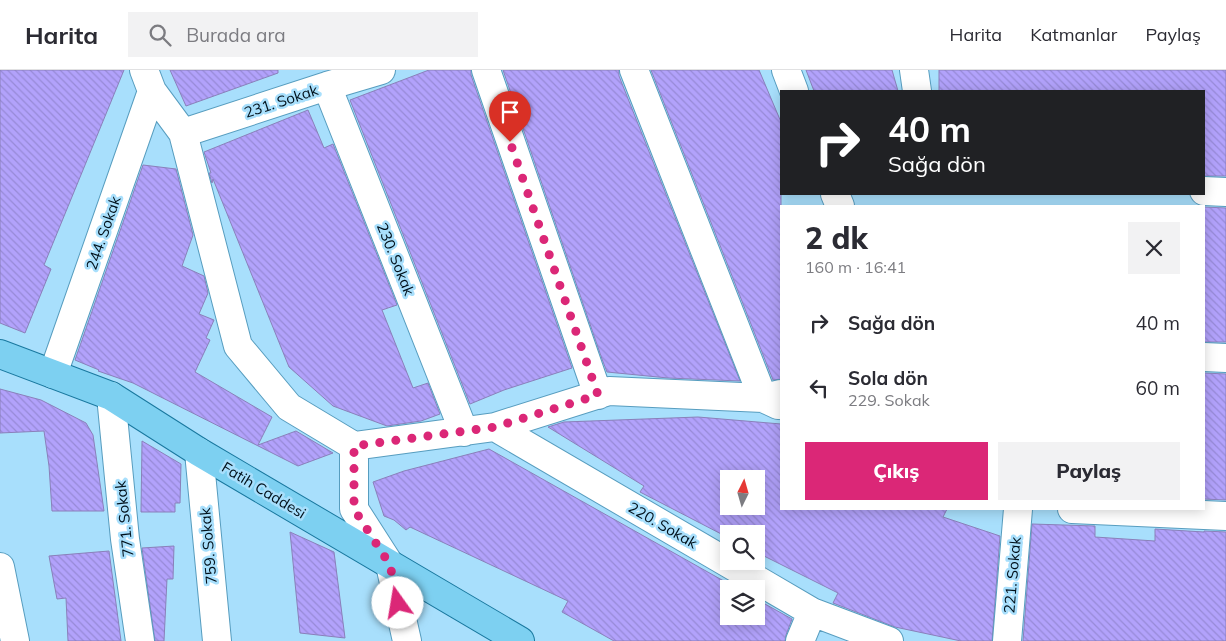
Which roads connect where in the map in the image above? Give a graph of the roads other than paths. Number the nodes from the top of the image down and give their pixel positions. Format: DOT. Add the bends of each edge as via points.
graph roads {
  1 [pos="380,70"];
  2 [pos="486,70"];
  3 [pos="634,70"];
  4 [pos="786,70"];
  5 [pos="914,70"];
  6 [pos="148,81"];
  7 [pos="328,86"];
  8 [pos="794,90"];
  9 [pos="917,90"];
  10 [pos="182,134"];
  11 [pos="1205,191"];
  12 [pos="1226,192"];
  13 [pos="0,354"];
  14 [pos="1205,357"];
  15 [pos="1226,358"];
  16 [pos="53,374"];
  17 [pos="598,395"];
  18 [pos="111,396"];
  19 [pos="775,400"];
  20 [pos="495,427"];
  21 [pos="464,432"];
  22 [pos="354,446"];
  23 [pos="199,452"];
  24 [pos="1018,510"];
  25 [pos="1094,510"];
  26 [pos="1226,516"];
  27 [pos="390,565"];
  28 [pos="0,567"];
  29 [pos="812,612"];
  30 [pos="15,641"];
  31 [pos="140,641"];
  32 [pos="217,641"];
  33 [pos="407,641"];
  34 [pos="520,641"];
  35 [pos="800,641"];
  36 [pos="889,641"];
  37 [pos="1007,641"];
  1 -- 7 [label="street, 231. Sokak"];
  2 -- 17 [label="street"];
  3 -- 19 [label="street"];
  4 -- 8 [label="street"];
  5 -- 9 [label="street"];
  6 -- 10 [label="street"];
  6 -- 16 [label="street, 244. Sokak"];
  7 -- 10 [label="street, 231. Sokak"];
  7 -- 21 [label="street, 230. Sokak"];
  10 -- 22 [label="street" via="238,346 289,407"];
  11 -- 12 [label="street"];
  13 -- 16 [label="main road, Fatih Caddesi"];
  14 -- 15 [label="street"];
  16 -- 18 [label="main road, Fatih Caddesi"];
  17 -- 19 [label="street" via="609,391"];
  17 -- 20 [label="street"];
  18 -- 23 [label="main road, Fatih Caddesi"];
  18 -- 31 [label="street, 771. Sokak" via="125,539"];
  20 -- 21 [label="street"];
  20 -- 29 [label="street, 220. Sokak"];
  21 -- 22 [label="street"];
  22 -- 27 [label="street" via="354,509"];
  23 -- 27 [label="main road, Fatih Caddesi"];
  23 -- 32 [label="street, 759. Sokak"];
  24 -- 37 [label="street, 221. Sokak"];
  25 -- 26 [label="street"];
  27 -- 33 [label="street"];
  27 -- 34 [label="main road, Fatih Caddesi"];
  28 -- 30 [label="street"];
  29 -- 35 [label="street"];
  29 -- 36 [label="street, 220. Sokak"];
}
